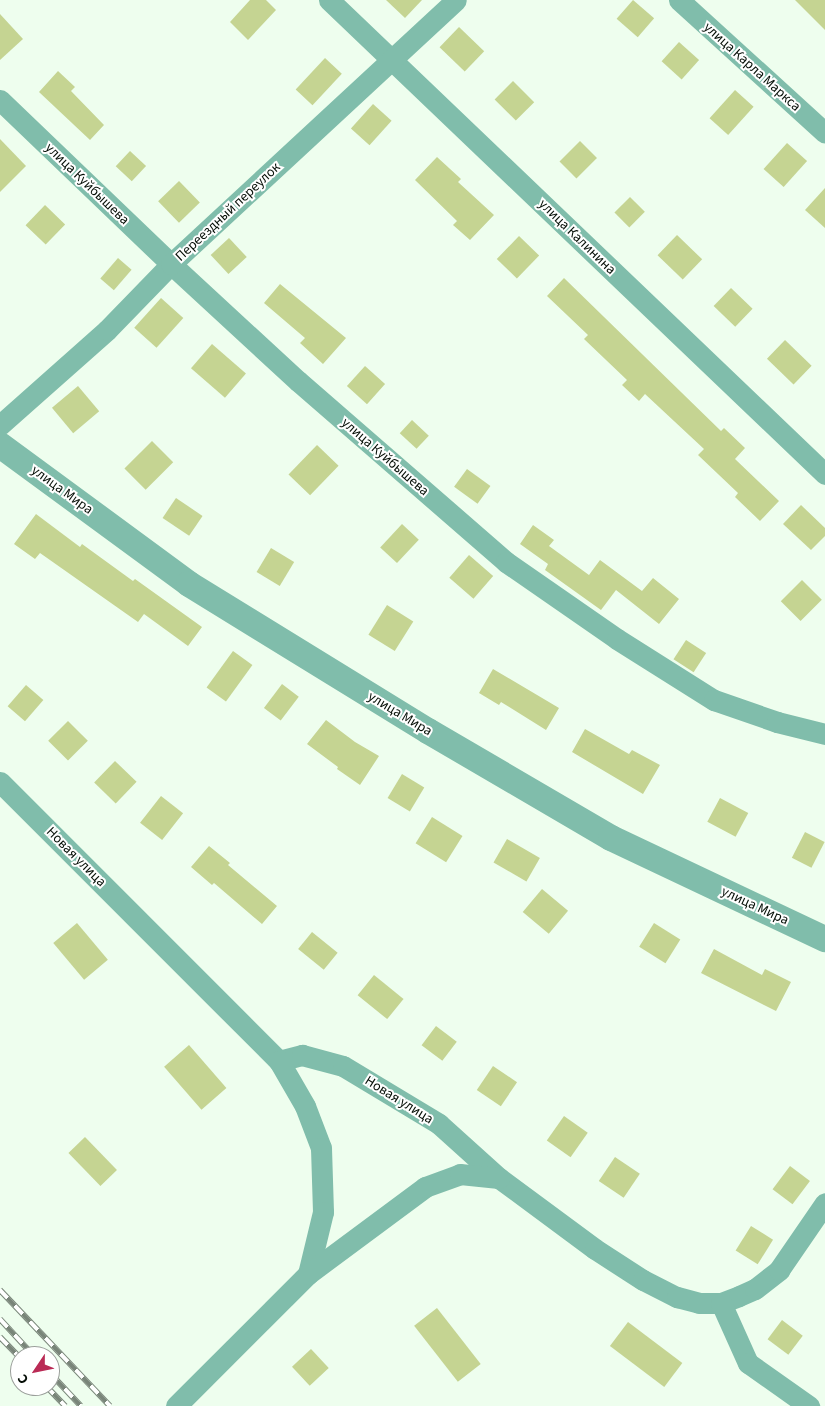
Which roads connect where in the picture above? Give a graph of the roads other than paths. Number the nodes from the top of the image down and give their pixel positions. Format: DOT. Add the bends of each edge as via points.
graph roads {
  1 [pos="329,0"];
  2 [pos="456,0"];
  3 [pos="679,0"];
  4 [pos="393,61"];
  5 [pos="0,100"];
  6 [pos="825,133"];
  7 [pos="171,264"];
  8 [pos="0,425"];
  9 [pos="0,445"];
  10 [pos="825,474"];
  11 [pos="825,734"];
  12 [pos="0,782"];
  13 [pos="825,939"];
  14 [pos="279,1061"];
  15 [pos="499,1178"];
  16 [pos="825,1203"];
  17 [pos="308,1274"];
  18 [pos="721,1304"];
  19 [pos="176,1406"];
  20 [pos="809,1406"];
  1 -- 4 [label="street, улица Калинина"];
  2 -- 4 [label="street, Переездный переулок"];
  3 -- 6 [label="street, улица Карла Маркса"];
  4 -- 7 [label="street, Переездный переулок"];
  4 -- 10 [label="street, улица Калинина"];
  5 -- 7 [label="street, улица Куйбышева"];
  7 -- 8 [label="street, Переездный переулок" via="107,330"];
  7 -- 11 [label="street, улица Куйбышева" via="298,381 506,562 616,639 714,700 777,722"];
  9 -- 13 [label="street, улица Мира" via="189,584 428,731 611,838"];
  12 -- 14 [label="street, Новая улица"];
  14 -- 15 [label="street, Новая улица" via="302,1055 343,1066 439,1124"];
  14 -- 17 [label="street" via="305,1106 321,1148 323,1212"];
  15 -- 17 [label="street" via="460,1174 425,1187"];
  15 -- 18 [label="street, Новая улица" via="643,1280 677,1298"];
  16 -- 18 [label="street" via="780,1270 755,1289"];
  17 -- 19 [label="street"];
  18 -- 20 [label="street" via="748,1363"];
}
